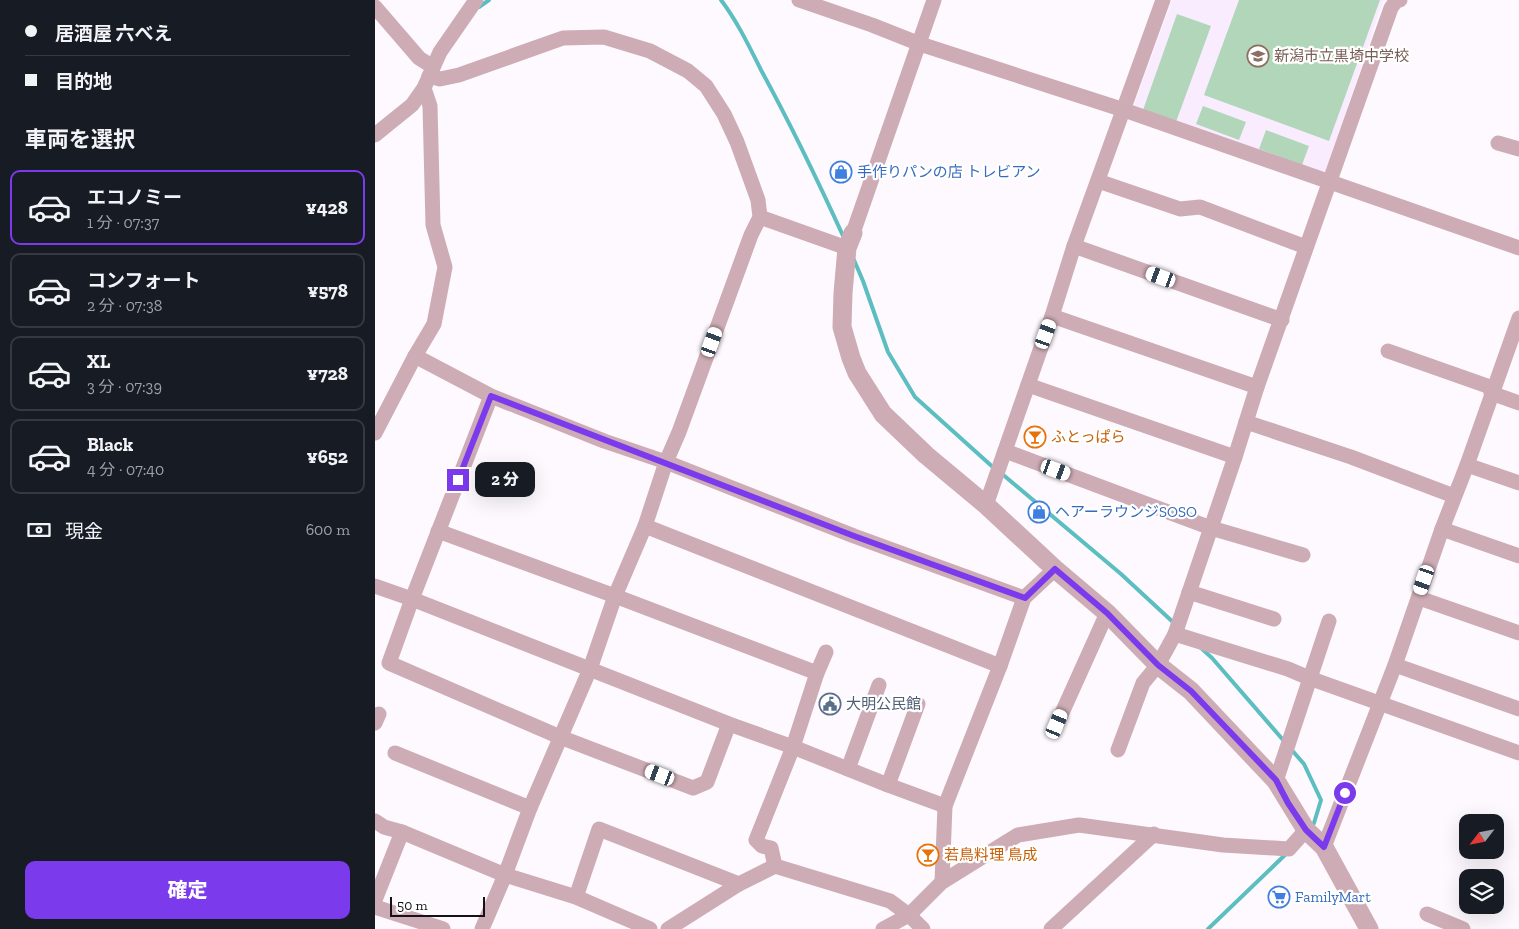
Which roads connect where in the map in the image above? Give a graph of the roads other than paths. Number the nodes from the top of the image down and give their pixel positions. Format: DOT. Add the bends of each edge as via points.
graph roads {
  1 [pos="476,0"];
  2 [pos="799,0"];
  3 [pos="934,0"];
  4 [pos="1163,0"];
  5 [pos="1400,0"];
  6 [pos="375,7"];
  7 [pos="920,44"];
  8 [pos="429,77"];
  9 [pos="1124,110"];
  10 [pos="375,135"];
  11 [pos="1498,142"];
  12 [pos="1519,148"];
  13 [pos="1098,181"];
  14 [pos="1329,182"];
  15 [pos="760,217"];
  16 [pos="850,241"];
  17 [pos="1074,246"];
  18 [pos="1306,247"];
  19 [pos="1519,248"];
  20 [pos="1052,316"];
  21 [pos="1519,318"];
  22 [pos="1282,320"];
  23 [pos="1388,352"];
  24 [pos="415,356"];
  25 [pos="1028,385"];
  26 [pos="1257,387"];
  27 [pos="1492,391"];
  28 [pos="491,396"];
  29 [pos="1519,404"];
  30 [pos="1247,422"];
  31 [pos="375,433"];
  32 [pos="1005,451"];
  33 [pos="1235,457"];
  34 [pos="666,462"];
  35 [pos="1467,465"];
  36 [pos="1519,483"];
  37 [pos="1454,496"];
  38 [pos="985,505"];
  39 [pos="645,526"];
  40 [pos="1211,528"];
  41 [pos="1442,529"];
  42 [pos="438,531"];
  43 [pos="1303,555"];
  44 [pos="1519,556"];
  45 [pos="1055,569"];
  46 [pos="375,586"];
  47 [pos="1189,592"];
  48 [pos="615,596"];
  49 [pos="1025,598"];
  50 [pos="1419,598"];
  51 [pos="412,599"];
  52 [pos="1107,613"];
  53 [pos="1274,619"];
  54 [pos="1329,621"];
  55 [pos="1519,633"];
  56 [pos="1175,634"];
  57 [pos="826,652"];
  58 [pos="1158,665"];
  59 [pos="1395,665"];
  60 [pos="1000,666"];
  61 [pos="590,669"];
  62 [pos="817,673"];
  63 [pos="1309,678"];
  64 [pos="879,685"];
  65 [pos="1380,703"];
  66 [pos="918,704"];
  67 [pos="1519,709"];
  68 [pos="729,724"];
  69 [pos="1057,724"];
  70 [pos="560,737"];
  71 [pos="793,747"];
  72 [pos="1118,750"];
  73 [pos="395,753"];
  74 [pos="1519,753"];
  75 [pos="848,769"];
  76 [pos="1276,780"];
  77 [pos="888,785"];
  78 [pos="945,806"];
  79 [pos="530,808"];
  80 [pos="375,821"];
  81 [pos="1306,830"];
  82 [pos="402,832"];
  83 [pos="1154,834"];
  84 [pos="1324,847"];
  85 [pos="775,866"];
  86 [pos="505,875"];
  87 [pos="942,882"];
  88 [pos="739,884"];
  89 [pos="576,897"];
  90 [pos="375,900"];
  91 [pos="375,907"];
  92 [pos="1427,914"];
  93 [pos="909,915"];
  94 [pos="443,929"];
  95 [pos="482,929"];
  96 [pos="650,929"];
  97 [pos="668,929"];
  98 [pos="883,929"];
  99 [pos="923,929"];
  100 [pos="1051,929"];
  101 [pos="1369,929"];
  102 [pos="1463,929"];
  1 -- 8 [label="street" via="440,52"];
  2 -- 7 [label="street"];
  3 -- 7 [label="street"];
  4 -- 9 [label="street"];
  5 -- 14 [label="street" via="1391,8"];
  6 -- 8 [label="street" via="419,58"];
  7 -- 9 [label="street"];
  7 -- 16 [label="street"];
  8 -- 10 [label="street" via="412,105"];
  8 -- 15 [label="street" via="440,79 459,75 563,38 604,37 650,50 689,71 706,86 737,142 759,200"];
  8 -- 24 [label="street" via="433,224 445,267 434,324"];
  9 -- 13 [label="street"];
  9 -- 14 [label="street"];
  11 -- 12 [label="street"];
  13 -- 17 [label="street"];
  13 -- 18 [label="street" via="1180,209 1199,207"];
  14 -- 18 [label="street"];
  14 -- 19 [label="street"];
  15 -- 16 [label="street"];
  15 -- 34 [label="street"];
  16 -- 38 [label="street" via="843,293 843,327 857,372 883,414 925,455"];
  17 -- 20 [label="street"];
  17 -- 22 [label="street"];
  18 -- 22 [label="street"];
  20 -- 25 [label="street"];
  20 -- 26 [label="street"];
  21 -- 27 [label="street"];
  22 -- 26 [label="street"];
  23 -- 27 [label="street"];
  24 -- 28 [label="street"];
  24 -- 31 [label="street"];
  25 -- 32 [label="street"];
  25 -- 33 [label="street"];
  26 -- 30 [label="street"];
  27 -- 29 [label="street"];
  27 -- 35 [label="street"];
  28 -- 34 [label="street"];
  28 -- 42 [label="street"];
  30 -- 33 [label="street"];
  30 -- 37 [label="street"];
  32 -- 38 [label="street"];
  32 -- 40 [label="street"];
  33 -- 40 [label="street"];
  34 -- 39 [label="street"];
  34 -- 49 [label="street" via="854,536"];
  35 -- 36 [label="street"];
  35 -- 37 [label="street"];
  37 -- 41 [label="street"];
  38 -- 45 [label="street"];
  39 -- 48 [label="street"];
  39 -- 60 [label="street"];
  40 -- 43 [label="street"];
  40 -- 47 [label="street"];
  41 -- 44 [label="street"];
  41 -- 50 [label="street"];
  42 -- 48 [label="street"];
  42 -- 51 [label="street"];
  45 -- 49 [label="street"];
  45 -- 52 [label="street"];
  46 -- 51 [label="street"];
  47 -- 53 [label="street"];
  47 -- 56 [label="street"];
  48 -- 61 [label="street"];
  48 -- 62 [label="street"];
  49 -- 60 [label="street"];
  50 -- 55 [label="street"];
  50 -- 59 [label="street"];
  51 -- 61 [label="street"];
  51 -- 70 [label="street" via="389,663"];
  52 -- 58 [label="street"];
  52 -- 69 [label="street"];
  54 -- 63 [label="street"];
  56 -- 58 [label="street"];
  56 -- 63 [label="street"];
  57 -- 62 [label="street"];
  58 -- 72 [label="street" via="1143,683"];
  58 -- 76 [label="street" via="1191,691"];
  59 -- 65 [label="street"];
  59 -- 67 [label="street"];
  60 -- 78 [label="street"];
  61 -- 68 [label="street"];
  61 -- 70 [label="street"];
  62 -- 71 [label="street"];
  63 -- 65 [label="street"];
  63 -- 76 [label="street"];
  64 -- 75 [label="street"];
  65 -- 74 [label="street"];
  65 -- 84 [label="street"];
  66 -- 77 [label="street"];
  68 -- 70 [label="street" via="707,782 693,788"];
  68 -- 71 [label="street"];
  70 -- 79 [label="street"];
  71 -- 75 [label="street"];
  71 -- 85 [label="street" via="756,840 771,848"];
  73 -- 79 [label="street"];
  75 -- 77 [label="street"];
  76 -- 81 [label="street"];
  77 -- 78 [label="street"];
  78 -- 87 [label="street"];
  79 -- 86 [label="street"];
  80 -- 82 [label="street"];
  81 -- 83 [label="street" via="1289,849 1223,845"];
  81 -- 84 [label="street"];
  82 -- 86 [label="street"];
  82 -- 90 [label="street"];
  83 -- 87 [label="street" via="1079,825 1019,835"];
  83 -- 100 [label="street"];
  84 -- 101 [label="street"];
  85 -- 88 [label="street"];
  85 -- 93 [label="street" via="890,902"];
  86 -- 89 [label="street"];
  86 -- 95 [label="street"];
  87 -- 93 [label="street"];
  88 -- 89 [label="street" via="599,829"];
  88 -- 97 [label="street"];
  89 -- 96 [label="street"];
  91 -- 94 [label="street"];
  92 -- 102 [label="street"];
  93 -- 98 [label="street"];
  93 -- 99 [label="street"];
}
